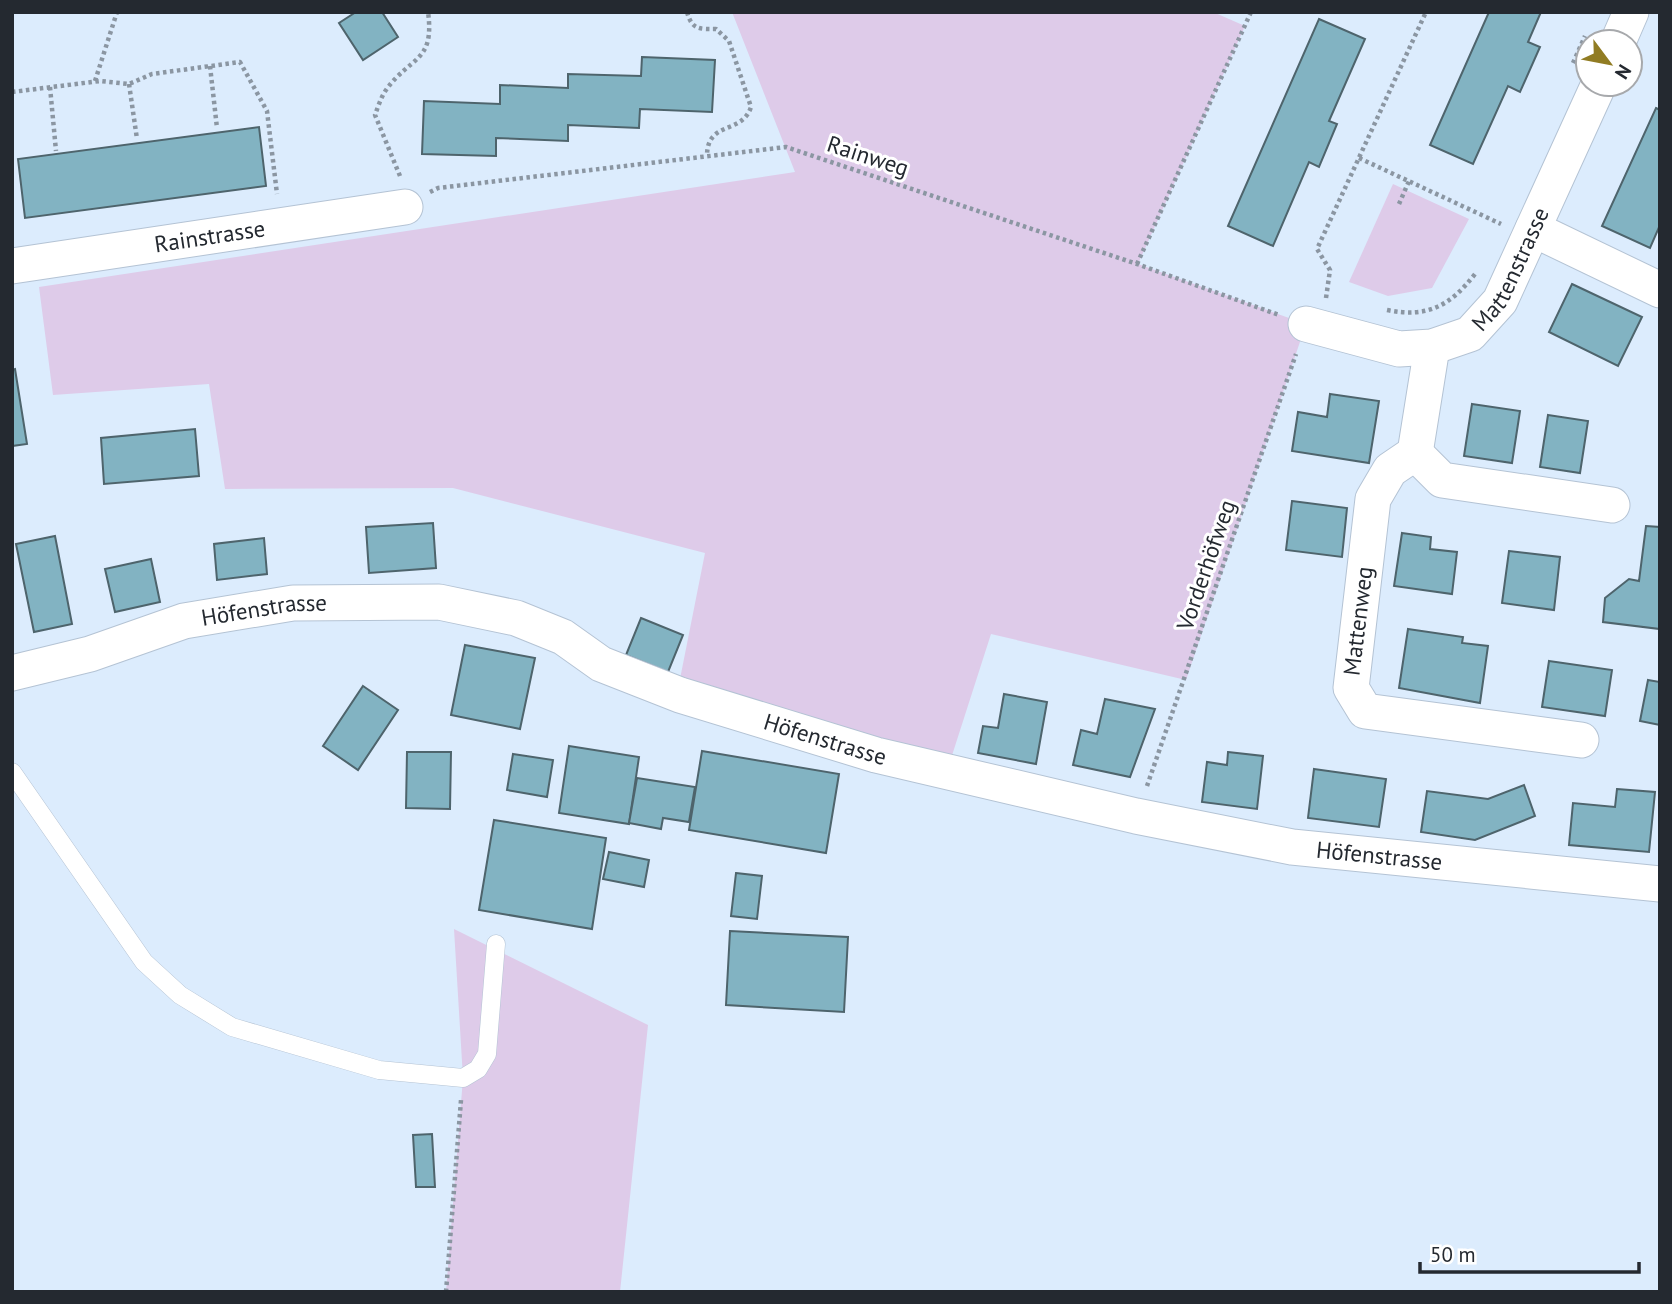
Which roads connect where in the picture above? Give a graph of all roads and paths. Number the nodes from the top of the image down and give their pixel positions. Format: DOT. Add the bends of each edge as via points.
graph roads {
  1 [pos="117,12"];
  2 [pos="428,12"];
  3 [pos="687,12"];
  4 [pos="1251,12"];
  5 [pos="1426,12"];
  6 [pos="1631,12"];
  7 [pos="1610,28"];
  8 [pos="210,66"];
  9 [pos="95,81"];
  10 [pos="128,84"];
  11 [pos="50,87"];
  12 [pos="12,92"];
  13 [pos="1574,97"];
  14 [pos="218,128"];
  15 [pos="136,139"];
  16 [pos="56,151"];
  17 [pos="707,156"];
  18 [pos="1359,158"];
  19 [pos="1409,181"];
  20 [pos="1399,204"];
  21 [pos="405,207"];
  22 [pos="1513,222"];
  23 [pos="281,226"];
  24 [pos="1495,236"];
  25 [pos="1137,264"];
  26 [pos="12,266"];
  27 [pos="1478,271"];
  28 [pos="1660,290"];
  29 [pos="1340,300"];
  30 [pos="1381,309"];
  31 [pos="1316,311"];
  32 [pos="1432,348"];
  33 [pos="1415,453"];
  34 [pos="1612,505"];
  35 [pos="12,673"];
  36 [pos="1581,740"];
  37 [pos="12,772"];
  38 [pos="1136,816"];
  39 [pos="1660,884"];
  40 [pos="496,944"];
  41 [pos="463,1078"];
  42 [pos="446,1292"];
  1 -- 9 [label="path"];
  2 -- 21 [label="path" via="426,49 386,90 375,115 398,167"];
  3 -- 17 [label="path" via="690,24 716,29 729,41 751,107 745,120 711,137"];
  4 -- 25 [label="path"];
  5 -- 18 [label="path"];
  6 -- 7 [label="street"];
  8 -- 10 [label="path" via="152,74"];
  8 -- 14 [label="path"];
  8 -- 23 [label="path" via="240,62 267,111"];
  9 -- 10 [label="path"];
  9 -- 11 [label="path"];
  10 -- 15 [label="path"];
  11 -- 12 [label="path"];
  11 -- 16 [label="path"];
  13 -- 22 [label="street, Mattenstrasse"];
  17 -- 21 [label="path, Rainweg" via="438,188"];
  17 -- 25 [label="path, Rainweg" via="786,147"];
  18 -- 19 [label="path"];
  18 -- 31 [label="path, Vorderhöfweg" via="1317,249 1330,270"];
  19 -- 20 [label="path"];
  19 -- 22 [label="path"];
  21 -- 23 [label="street, Rainstrasse"];
  22 -- 24 [label="path"];
  22 -- 28 [label="street"];
  22 -- 32 [label="street, Mattenstrasse" via="1500,301 1470,334"];
  23 -- 26 [label="street, Rainstrasse"];
  25 -- 31 [label="path, Rainweg"];
  27 -- 30 [label="path" via="1458,296 1436,310"];
  29 -- 31 [label="path, Rainweg"];
  31 -- 32 [label="street, Mattenstrasse" via="1399,349"];
  31 -- 38 [label="path, Vorderhöfweg"];
  32 -- 33 [label="street"];
  33 -- 34 [label="street" via="1442,480"];
  33 -- 36 [label="street, Mattenweg" via="1390,470 1373,499 1350,688 1365,711"];
  35 -- 38 [label="street, Höfenstrasse" via="90,654 184,621 293,603 439,602 516,618 563,637 601,664 693,699 876,755"];
  37 -- 41 [label="lane" via="144,962 180,995 232,1027 379,1070"];
  38 -- 39 [label="street, Höfenstrasse" via="1292,847"];
  40 -- 41 [label="lane" via="487,1054 478,1069"];
  41 -- 42 [label="path"];
}
